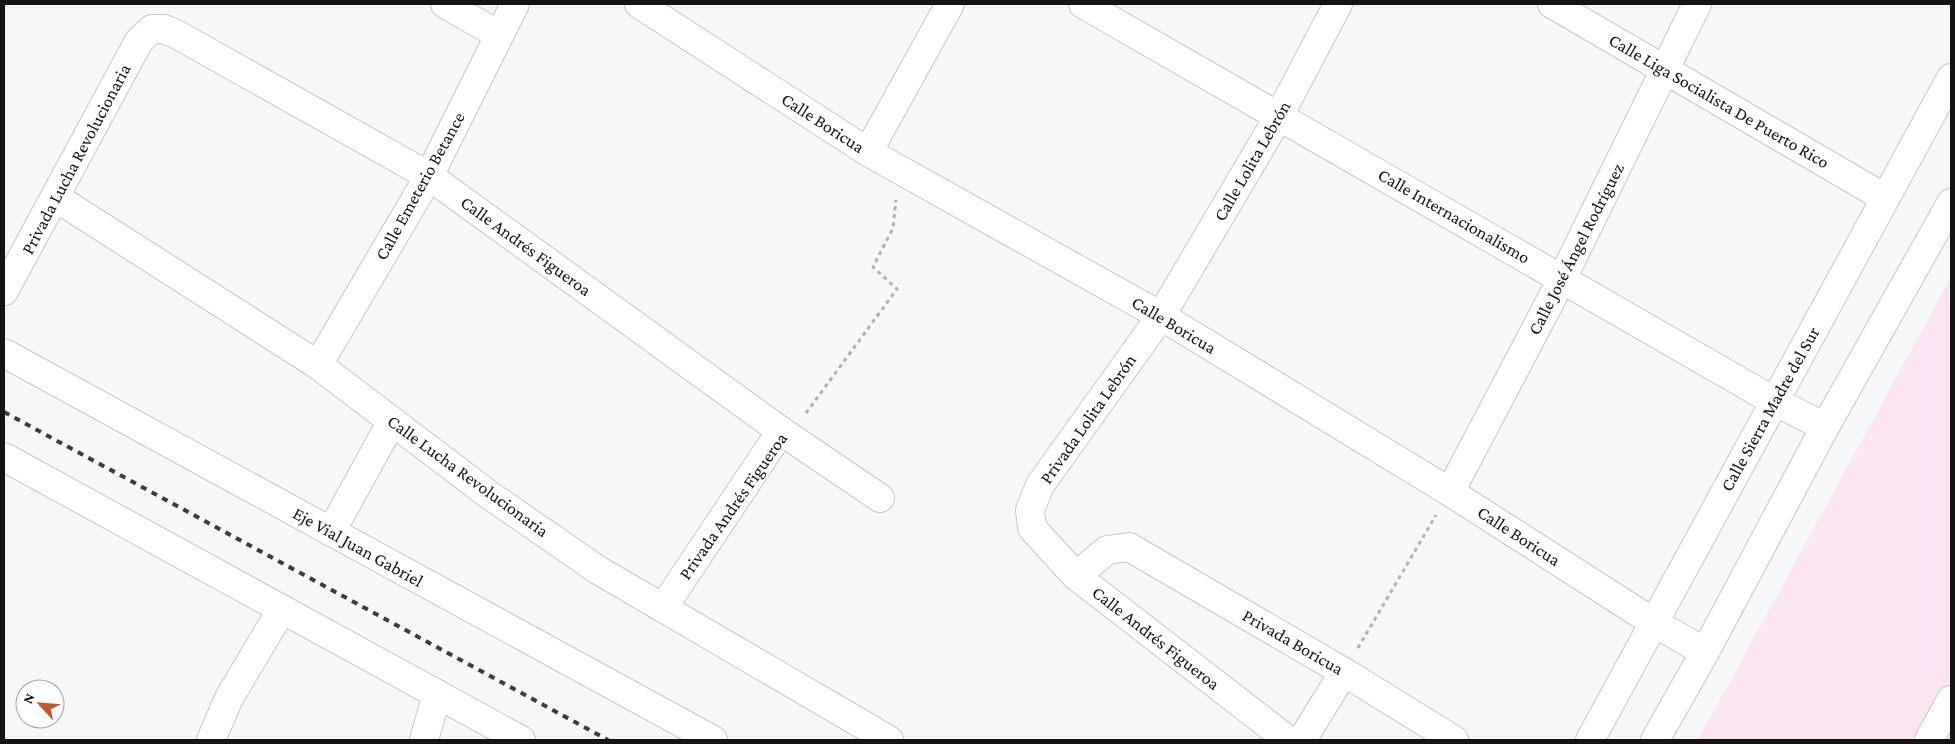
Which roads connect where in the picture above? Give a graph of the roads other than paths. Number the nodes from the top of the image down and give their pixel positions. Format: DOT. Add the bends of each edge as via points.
graph roads {
  1 [pos="445,4"];
  2 [pos="515,4"];
  3 [pos="640,4"];
  4 [pos="950,4"];
  5 [pos="1083,4"];
  6 [pos="1338,4"];
  7 [pos="1552,4"];
  8 [pos="1697,4"];
  9 [pos="152,29"];
  10 [pos="499,35"];
  11 [pos="1665,69"];
  12 [pos="1951,78"];
  13 [pos="1279,116"];
  14 [pos="868,152"];
  15 [pos="429,176"];
  16 [pos="55,197"];
  17 [pos="1885,198"];
  18 [pos="1951,203"];
  19 [pos="1562,279"];
  20 [pos="4,291"];
  21 [pos="1161,316"];
  22 [pos="4,353"];
  23 [pos="318,365"];
  24 [pos="1774,401"];
  25 [pos="392,421"];
  26 [pos="1825,427"];
  27 [pos="781,431"];
  28 [pos="4,457"];
  29 [pos="1450,492"];
  30 [pos="880,498"];
  31 [pos="1032,528"];
  32 [pos="331,532"];
  33 [pos="1076,576"];
  34 [pos="663,608"];
  35 [pos="282,609"];
  36 [pos="1653,622"];
  37 [pos="1705,652"];
  38 [pos="1344,672"];
  39 [pos="438,694"];
  40 [pos="1951,700"];
  41 [pos="211,740"];
  42 [pos="424,740"];
  43 [pos="521,740"];
  44 [pos="713,740"];
  45 [pos="889,740"];
  46 [pos="1288,740"];
  47 [pos="1302,740"];
  48 [pos="1454,740"];
  49 [pos="1590,740"];
  50 [pos="1655,740"];
  51 [pos="1929,740"];
  1 -- 10 [label="street"];
  2 -- 10 [label="street, Calle Emeterio Betance"];
  3 -- 14 [label="street, Calle Boricua"];
  4 -- 14 [label="street"];
  5 -- 13 [label="street, Calle Internacionalismo"];
  6 -- 13 [label="street, Calle Lolita Lebrón"];
  7 -- 11 [label="street, Calle Liga Socialista De Puerto Rico"];
  8 -- 11 [label="street, Calle José Ángel Rodríguez"];
  9 -- 15 [label="street, Calle Andrés Figueroa" via="176,34"];
  9 -- 16 [label="street, Privada Lucha Revolucionaria" via="139,41"];
  10 -- 15 [label="street, Calle Emeterio Betance"];
  11 -- 17 [label="street, Calle Liga Socialista De Puerto Rico"];
  11 -- 19 [label="street, Calle José Ángel Rodríguez"];
  12 -- 17 [label="street, Calle Sierra Madre del Sur"];
  13 -- 19 [label="street, Calle Internacionalismo"];
  13 -- 21 [label="street, Calle Lolita Lebrón"];
  14 -- 21 [label="street, Calle Boricua"];
  15 -- 23 [label="street, Calle Emeterio Betance"];
  15 -- 27 [label="street, Calle Andrés Figueroa"];
  16 -- 20 [label="street, Privada Lucha Revolucionaria"];
  16 -- 23 [label="street, Calle Lucha Revolucionaria"];
  17 -- 24 [label="street, Calle Sierra Madre del Sur"];
  18 -- 26 [label="street"];
  19 -- 24 [label="street, Calle Internacionalismo"];
  19 -- 29 [label="street, Calle José Ángel Rodríguez"];
  21 -- 29 [label="street, Calle Boricua"];
  21 -- 31 [label="street, Privada Lolita Lebrón" via="1040,485 1030,510"];
  22 -- 32 [label="street, Eje Vial Juan Gabriel"];
  23 -- 25 [label="street, Calle Lucha Revolucionaria"];
  24 -- 26 [label="street, Calle Internacionalismo"];
  24 -- 36 [label="street, Calle Sierra Madre del Sur"];
  25 -- 32 [label="street"];
  25 -- 34 [label="street, Calle Lucha Revolucionaria" via="488,494 598,570"];
  26 -- 37 [label="street"];
  27 -- 30 [label="street, Calle Andrés Figueroa"];
  27 -- 34 [label="street, Privada Andrés Figueroa"];
  28 -- 35 [label="street"];
  29 -- 36 [label="street, Calle Boricua"];
  31 -- 33 [label="street, Calle Andrés Figueroa"];
  32 -- 44 [label="street, Eje Vial Juan Gabriel"];
  33 -- 38 [label="street, Privada Boricua" via="1107,550 1129,546"];
  33 -- 46 [label="street, Calle Andrés Figueroa"];
  34 -- 45 [label="street, Calle Lucha Revolucionaria"];
  35 -- 39 [label="street"];
  35 -- 41 [label="street" via="229,698"];
  36 -- 37 [label="street, Calle Boricua"];
  36 -- 49 [label="street, Calle Sierra Madre del Sur"];
  37 -- 50 [label="street"];
  38 -- 47 [label="street"];
  38 -- 48 [label="street, Privada Boricua"];
  39 -- 42 [label="street"];
  39 -- 43 [label="street"];
  40 -- 51 [label="street"];
}
